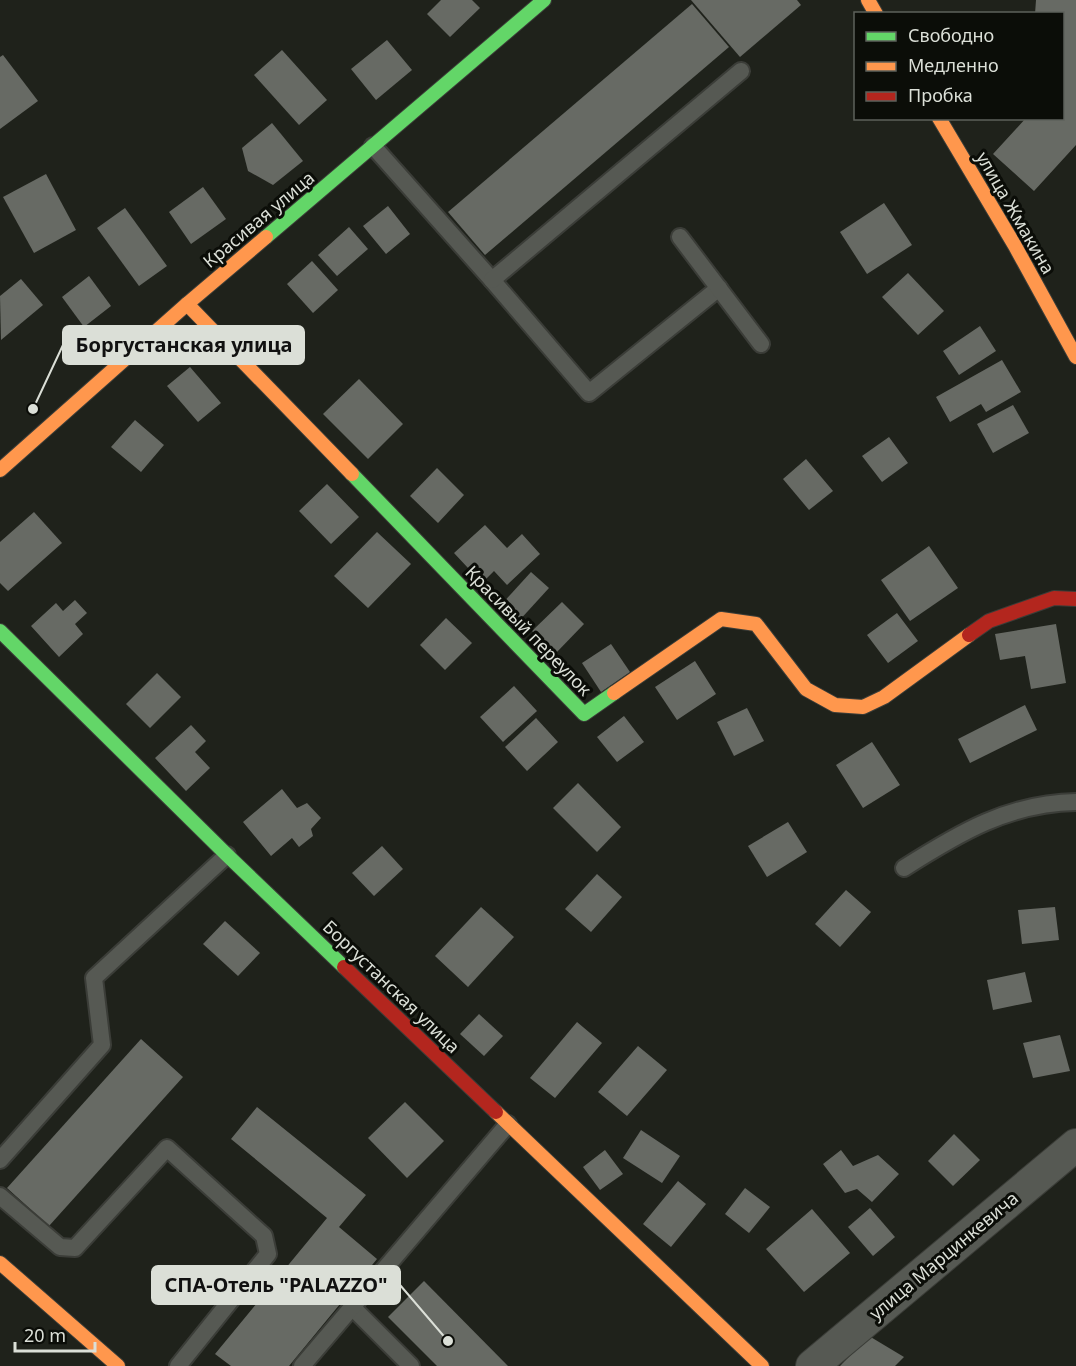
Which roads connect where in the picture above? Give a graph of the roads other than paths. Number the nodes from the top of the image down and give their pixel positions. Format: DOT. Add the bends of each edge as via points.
graph roads {
  1 [pos="544,0"];
  2 [pos="741,71"];
  3 [pos="940,120"];
  4 [pos="373,146"];
  5 [pos="680,237"];
  6 [pos="492,280"];
  7 [pos="719,288"];
  8 [pos="187,304"];
  9 [pos="761,344"];
  10 [pos="1076,357"];
  11 [pos="0,470"];
  12 [pos="1076,599"];
  13 [pos="0,631"];
  14 [pos="1076,802"];
  15 [pos="227,855"];
  16 [pos="904,868"];
  17 [pos="508,1124"];
  18 [pos="1076,1145"];
  19 [pos="0,1160"];
  20 [pos="0,1196"];
  21 [pos="0,1263"];
  22 [pos="352,1307"];
  23 [pos="118,1366"];
  24 [pos="178,1366"];
  25 [pos="302,1366"];
  26 [pos="411,1366"];
  27 [pos="762,1366"];
  28 [pos="812,1366"];
  1 -- 4 [label="street, Красивая улица"];
  2 -- 6 [label="lane"];
  3 -- 10 [label="street, улица Жмакина"];
  4 -- 6 [label="lane"];
  4 -- 8 [label="street, Красивая улица"];
  5 -- 7 [label="lane"];
  6 -- 7 [label="lane" via="589,393"];
  7 -- 9 [label="lane"];
  8 -- 11 [label="street, Красивая улица"];
  8 -- 12 [label="street, Красивый переулок" via="584,714 721,619 756,624 806,689 836,705 863,707 884,697 989,621 1054,598"];
  13 -- 15 [label="street, Боргустанская улица"];
  14 -- 16 [label="lane" via="1013,811 950,838"];
  15 -- 17 [label="street, Боргустанская улица"];
  15 -- 19 [label="lane" via="94,978 102,1045"];
  17 -- 22 [label="lane"];
  17 -- 27 [label="street, Боргустанская улица"];
  18 -- 28 [label="street, улица Марцинкевича"];
  20 -- 24 [label="lane" via="60,1247 75,1248 166,1148 264,1236 268,1254"];
  21 -- 23 [label="street"];
  22 -- 25 [label="lane"];
  22 -- 26 [label="lane"];
}
